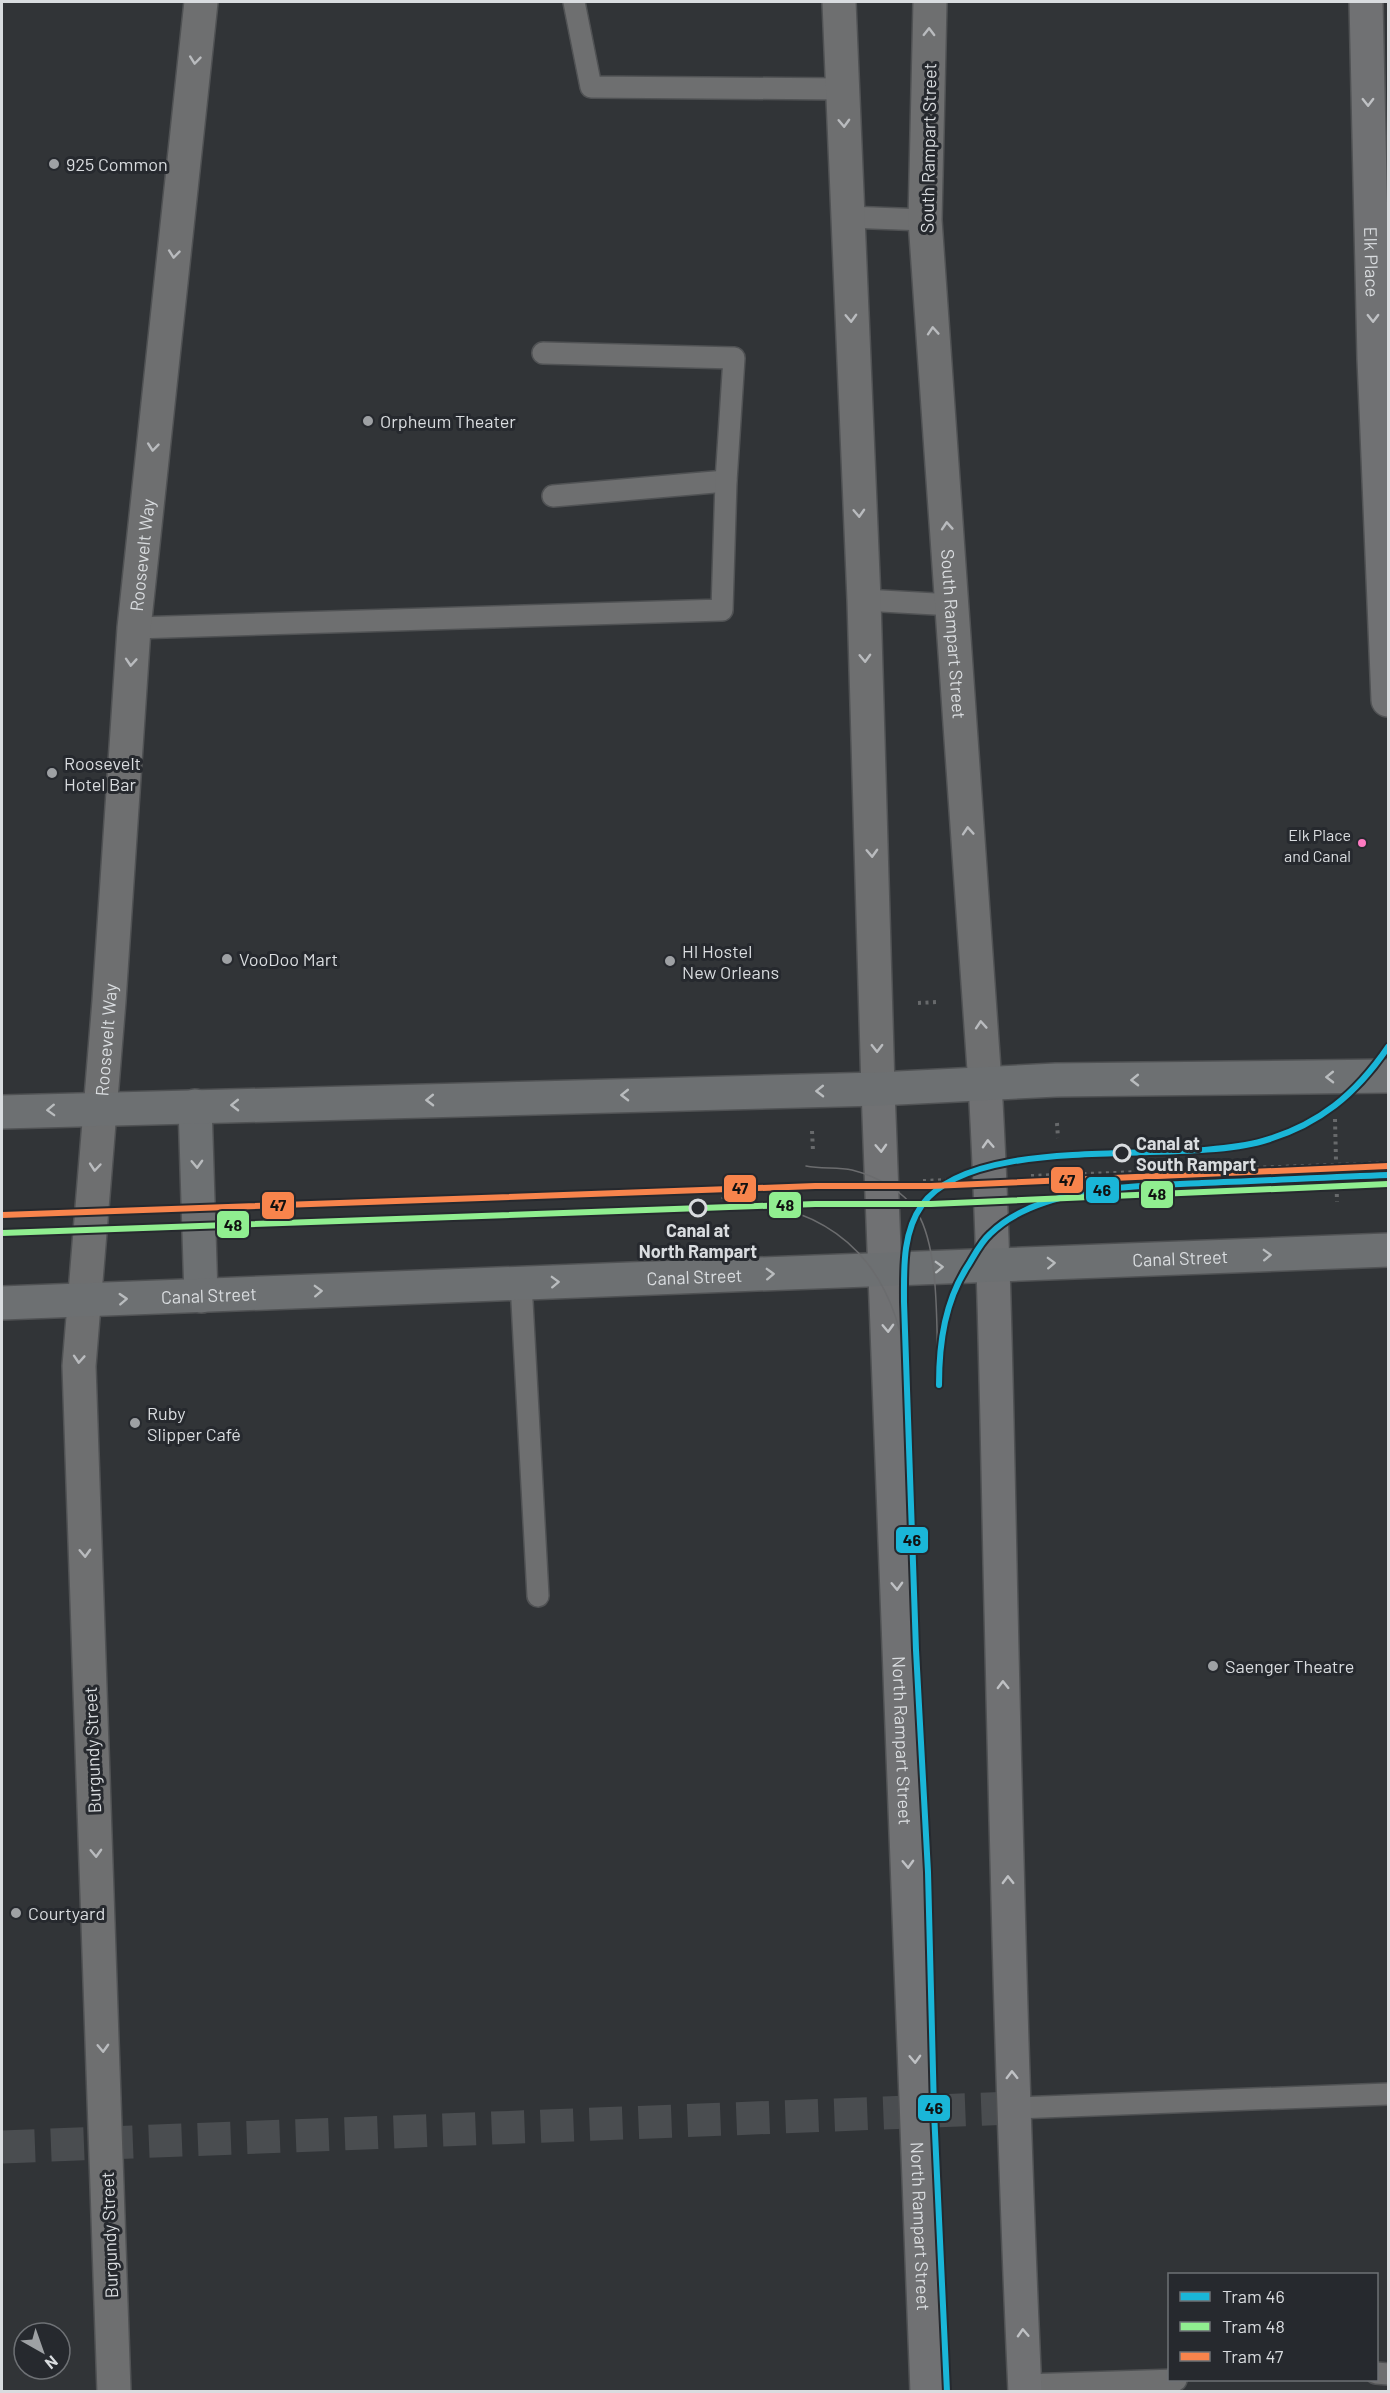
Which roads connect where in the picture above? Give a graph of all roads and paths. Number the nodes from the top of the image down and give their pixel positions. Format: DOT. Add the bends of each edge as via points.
graph roads {
  1 [pos="201,2"];
  2 [pos="574,2"];
  3 [pos="839,2"];
  4 [pos="930,2"];
  5 [pos="1366,2"];
  6 [pos="1378,67"];
  7 [pos="842,89"];
  8 [pos="1379,205"];
  9 [pos="847,217"];
  10 [pos="925,220"];
  11 [pos="543,353"];
  12 [pos="1381,359"];
  13 [pos="726,482"];
  14 [pos="553,496"];
  15 [pos="864,600"];
  16 [pos="953,605"];
  17 [pos="134,628"];
  18 [pos="1389,700"];
  19 [pos="940,1002"];
  20 [pos="912,1004"];
  21 [pos="1389,1076"];
  22 [pos="985,1084"];
  23 [pos="878,1089"];
  24 [pos="195,1106"];
  25 [pos="100,1108"];
  26 [pos="2,1112"];
  27 [pos="1335,1116"];
  28 [pos="1057,1119"];
  29 [pos="812,1128"];
  30 [pos="1058,1138"];
  31 [pos="813,1151"];
  32 [pos="1389,1163"];
  33 [pos="1336,1164"];
  34 [pos="990,1178"];
  35 [pos="882,1182"];
  36 [pos="1337,1202"];
  37 [pos="198,1208"];
  38 [pos="91,1212"];
  39 [pos="2,1215"];
  40 [pos="1389,1250"];
  41 [pos="993,1265"];
  42 [pos="886,1269"];
  43 [pos="521,1283"];
  44 [pos="201,1296"];
  45 [pos="84,1300"];
  46 [pos="2,1303"];
  47 [pos="538,1596"];
  48 [pos="1389,2094"];
  49 [pos="1013,2108"];
  50 [pos="1168,2379"];
  51 [pos="1025,2388"];
  52 [pos="114,2391"];
  53 [pos="927,2391"];
  1 -- 17 [label="street, Roosevelt Way, one-way"];
  2 -- 7 [label="lane" via="591,87"];
  3 -- 7 [label="street"];
  10 -- 4 [label="street, South Rampart Street, one-way"];
  5 -- 6 [label="main road, Elk Place"];
  6 -- 8 [label="main road, Elk Place, one-way"];
  7 -- 9 [label="street, one-way"];
  8 -- 12 [label="main road, Elk Place, one-way"];
  9 -- 10 [label="lane"];
  9 -- 15 [label="street, one-way"];
  16 -- 10 [label="street, South Rampart Street, one-way"];
  11 -- 13 [label="lane" via="734,358"];
  12 -- 18 [label="main road, Elk Place"];
  13 -- 14 [label="lane"];
  13 -- 17 [label="lane" via="722,610"];
  15 -- 16 [label="lane"];
  15 -- 23 [label="street, one-way"];
  22 -- 16 [label="street, South Rampart Street, one-way"];
  17 -- 25 [label="street, Roosevelt Way, one-way"];
  19 -- 20 [label="path"];
  21 -- 22 [label="main road, one-way"];
  22 -- 23 [label="main road"];
  34 -- 22 [label="main road, South Rampart Street, one-way"];
  23 -- 24 [label="main road, one-way"];
  23 -- 35 [label="main road, North Rampart Street, one-way"];
  24 -- 25 [label="main road"];
  24 -- 37 [label="main road, one-way"];
  25 -- 26 [label="main road, one-way"];
  25 -- 38 [label="street, Burgundy Street, one-way"];
  27 -- 33 [label="path"];
  28 -- 30 [label="path"];
  29 -- 31 [label="path"];
  32 -- 33 [label="path"];
  33 -- 34 [label="path"];
  33 -- 36 [label="path"];
  34 -- 35 [label="path"];
  34 -- 41 [label="main road, South Rampart Street"];
  35 -- 37 [label="path"];
  35 -- 42 [label="main road, North Rampart Street"];
  37 -- 38 [label="path"];
  37 -- 44 [label="main road"];
  38 -- 39 [label="path"];
  38 -- 45 [label="street, Burgundy Street"];
  41 -- 40 [label="main road, Canal Street, one-way"];
  42 -- 41 [label="main road, Canal Street, one-way"];
  49 -- 41 [label="main road, one-way"];
  43 -- 42 [label="main road, Canal Street, one-way"];
  42 -- 53 [label="main road, North Rampart Street, one-way"];
  44 -- 43 [label="main road, Canal Street, one-way"];
  43 -- 47 [label="lane"];
  45 -- 44 [label="main road, Canal Street, one-way"];
  45 -- 46 [label="main road, Canal Street"];
  45 -- 52 [label="street, Burgundy Street, one-way" via="79,1366"];
  48 -- 49 [label="lane"];
  51 -- 49 [label="main road, one-way"];
  50 -- 51 [label="lane"];
}
